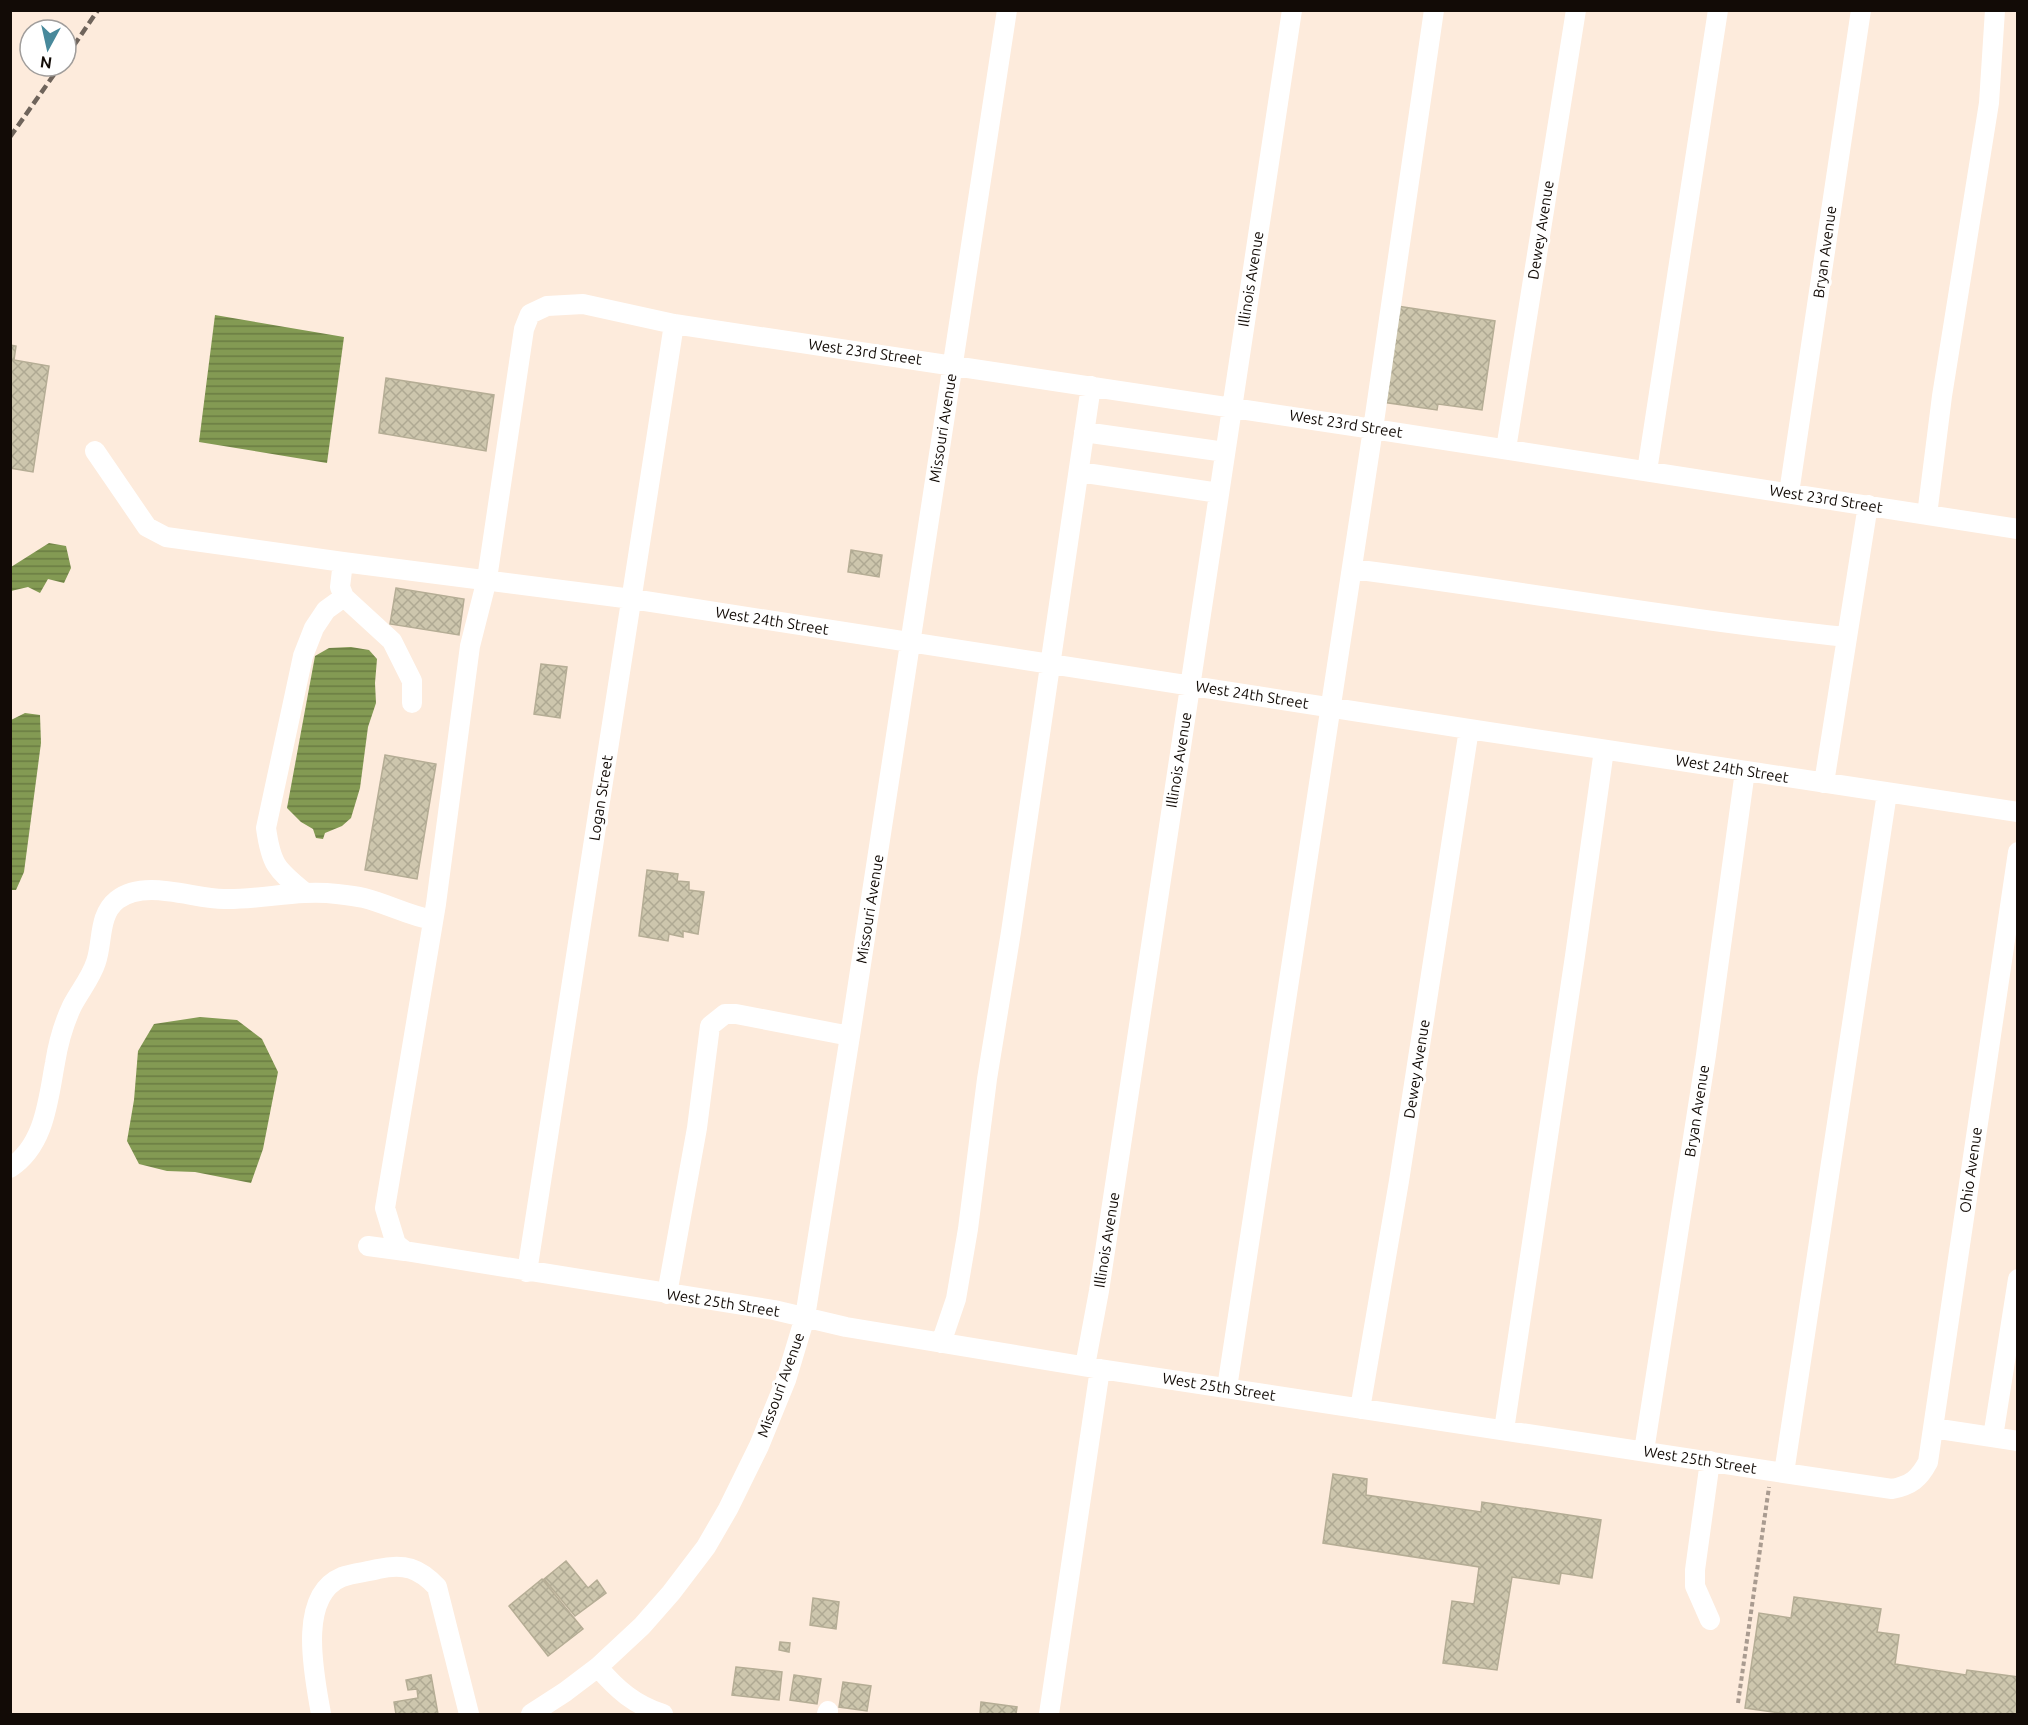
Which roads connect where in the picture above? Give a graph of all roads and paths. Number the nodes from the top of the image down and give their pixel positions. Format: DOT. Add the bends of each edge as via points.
graph roads {
  1 [pos="1007,10"];
  2 [pos="1292,10"];
  3 [pos="1434,10"];
  4 [pos="1576,10"];
  5 [pos="1718,10"];
  6 [pos="1861,10"];
  7 [pos="1995,10"];
  8 [pos="674,324"];
  9 [pos="953,365"];
  10 [pos="1091,386"];
  11 [pos="1232,407"];
  12 [pos="1373,429"];
  13 [pos="1084,432"];
  14 [pos="1506,449"];
  15 [pos="95,451"];
  16 [pos="1225,452"];
  17 [pos="1647,471"];
  18 [pos="1079,472"];
  19 [pos="1219,493"];
  20 [pos="1789,493"];
  21 [pos="1868,505"];
  22 [pos="1927,515"];
  23 [pos="2018,529"];
  24 [pos="343,562"];
  25 [pos="1352,569"];
  26 [pos="487,579"];
  27 [pos="344,597"];
  28 [pos="632,598"];
  29 [pos="1847,637"];
  30 [pos="911,642"];
  31 [pos="1051,664"];
  32 [pos="1190,685"];
  33 [pos="412,703"];
  34 [pos="1331,708"];
  35 [pos="1469,729"];
  36 [pos="1604,750"];
  37 [pos="1745,771"];
  38 [pos="1824,783"];
  39 [pos="1887,793"];
  40 [pos="2018,812"];
  41 [pos="2018,852"];
  42 [pos="303,891"];
  43 [pos="433,920"];
  44 [pos="850,1036"];
  45 [pos="10,1168"];
  46 [pos="368,1246"];
  47 [pos="405,1251"];
  48 [pos="527,1272"];
  49 [pos="2018,1280"];
  50 [pos="667,1294"];
  51 [pos="805,1317"];
  52 [pos="941,1343"];
  53 [pos="1092,1368"];
  54 [pos="1227,1388"];
  55 [pos="1360,1408"];
  56 [pos="1933,1428"];
  57 [pos="1504,1430"];
  58 [pos="1994,1437"];
  59 [pos="2018,1441"];
  60 [pos="1644,1451"];
  61 [pos="1710,1461"];
  62 [pos="1778,1472"];
  63 [pos="1913,1482"];
  64 [pos="1710,1620"];
  65 [pos="598,1667"];
  66 [pos="1738,1703"];
  67 [pos="321,1714"];
  68 [pos="469,1714"];
  69 [pos="531,1714"];
  70 [pos="663,1714"];
  71 [pos="1049,1714"];
  1 -- 9 [label="street, Missouri Avenue"];
  2 -- 11 [label="street, Illinois Avenue"];
  3 -- 12 [label="street"];
  4 -- 14 [label="street, Dewey Avenue"];
  5 -- 17 [label="street"];
  6 -- 20 [label="street, Bryan Avenue"];
  7 -- 22 [label="street" via="1989,104"];
  8 -- 9 [label="street, West 23rd Street"];
  8 -- 26 [label="street, West 23rd Street" via="583,304 547,306 530,314 524,328"];
  8 -- 28 [label="street, Logan Street"];
  9 -- 10 [label="street, West 23rd Street"];
  9 -- 30 [label="street, Missouri Avenue"];
  10 -- 11 [label="street, West 23rd Street"];
  10 -- 13 [label="street"];
  11 -- 12 [label="street, West 23rd Street"];
  11 -- 16 [label="street, Illinois Avenue"];
  12 -- 14 [label="street, West 23rd Street"];
  12 -- 25 [label="street"];
  13 -- 16 [label="street"];
  13 -- 18 [label="street"];
  14 -- 17 [label="street, West 23rd Street"];
  15 -- 24 [label="street, West 24th Street" via="154,533"];
  16 -- 19 [label="street, Illinois Avenue"];
  17 -- 20 [label="street, West 23rd Street"];
  18 -- 19 [label="street"];
  18 -- 31 [label="street"];
  19 -- 32 [label="street, Illinois Avenue"];
  20 -- 21 [label="street, West 23rd Street"];
  21 -- 22 [label="street, West 23rd Street"];
  21 -- 29 [label="street"];
  22 -- 23 [label="street, West 23rd Street"];
  24 -- 26 [label="street, West 24th Street"];
  24 -- 27 [label="street" via="340,587"];
  25 -- 29 [label="street"];
  25 -- 34 [label="street"];
  26 -- 28 [label="street, West 24th Street"];
  26 -- 43 [label="street" via="470,646"];
  27 -- 33 [label="street" via="392,641 412,681"];
  27 -- 42 [label="street" via="326,610 303,656 266,828 269,850 279,872"];
  28 -- 30 [label="street, West 24th Street"];
  28 -- 48 [label="street, Logan Street"];
  29 -- 38 [label="street"];
  30 -- 31 [label="street, West 24th Street"];
  30 -- 44 [label="street, Missouri Avenue"];
  31 -- 32 [label="street, West 24th Street"];
  31 -- 52 [label="street" via="966,1241 956,1299"];
  32 -- 34 [label="street, West 24th Street"];
  32 -- 53 [label="street, Illinois Avenue" via="1101,1279"];
  34 -- 35 [label="street, West 24th Street"];
  34 -- 54 [label="street"];
  35 -- 36 [label="street, West 24th Street"];
  35 -- 55 [label="street, Dewey Avenue"];
  36 -- 37 [label="street, West 24th Street"];
  36 -- 57 [label="street"];
  37 -- 38 [label="street, West 24th Street"];
  37 -- 60 [label="street, Bryan Avenue" via="1706,1055"];
  38 -- 39 [label="street, West 24th Street"];
  39 -- 40 [label="street, West 24th Street"];
  39 -- 62 [label="street"];
  41 -- 56 [label="street, Ohio Avenue"];
  42 -- 43 [label="street" via="365,898"];
  42 -- 45 [label="street" via="224,899 166,890 140,891 118,900 104,917 96,964 63,1030 45,1118 30,1148"];
  43 -- 47 [label="street" via="385,1208 396,1244"];
  44 -- 50 [label="street" via="736,1014 725,1014 710,1026 697,1128"];
  44 -- 51 [label="street, Missouri Avenue"];
  46 -- 47 [label="street, West 25th Street"];
  47 -- 48 [label="street, West 25th Street"];
  48 -- 50 [label="street, West 25th Street"];
  49 -- 58 [label="street"];
  50 -- 51 [label="street, West 25th Street"];
  51 -- 52 [label="street, West 25th Street"];
  51 -- 65 [label="street, Missouri Avenue" via="786,1380 759,1446 706,1547 642,1626"];
  52 -- 53 [label="street, West 25th Street"];
  53 -- 54 [label="street, West 25th Street"];
  53 -- 71 [label="street, Illinois Avenue"];
  54 -- 55 [label="street, West 25th Street"];
  55 -- 57 [label="street, West 25th Street"];
  56 -- 58 [label="street"];
  56 -- 63 [label="street, Ohio Avenue" via="1928,1462"];
  57 -- 60 [label="street, West 25th Street"];
  58 -- 59 [label="street"];
  60 -- 61 [label="street, West 25th Street"];
  61 -- 62 [label="street, West 25th Street"];
  61 -- 64 [label="street" via="1695,1586"];
  62 -- 63 [label="street, West 25th Street" via="1892,1489"];
  62 -- 66 [label="path"];
  65 -- 69 [label="street, Missouri Avenue"];
  65 -- 70 [label="street" via="628,1698"];
  67 -- 68 [label="street" via="312,1662 312,1632 316,1606 325,1591 341,1577 383,1568 409,1568 425,1574 436,1587"];
}
